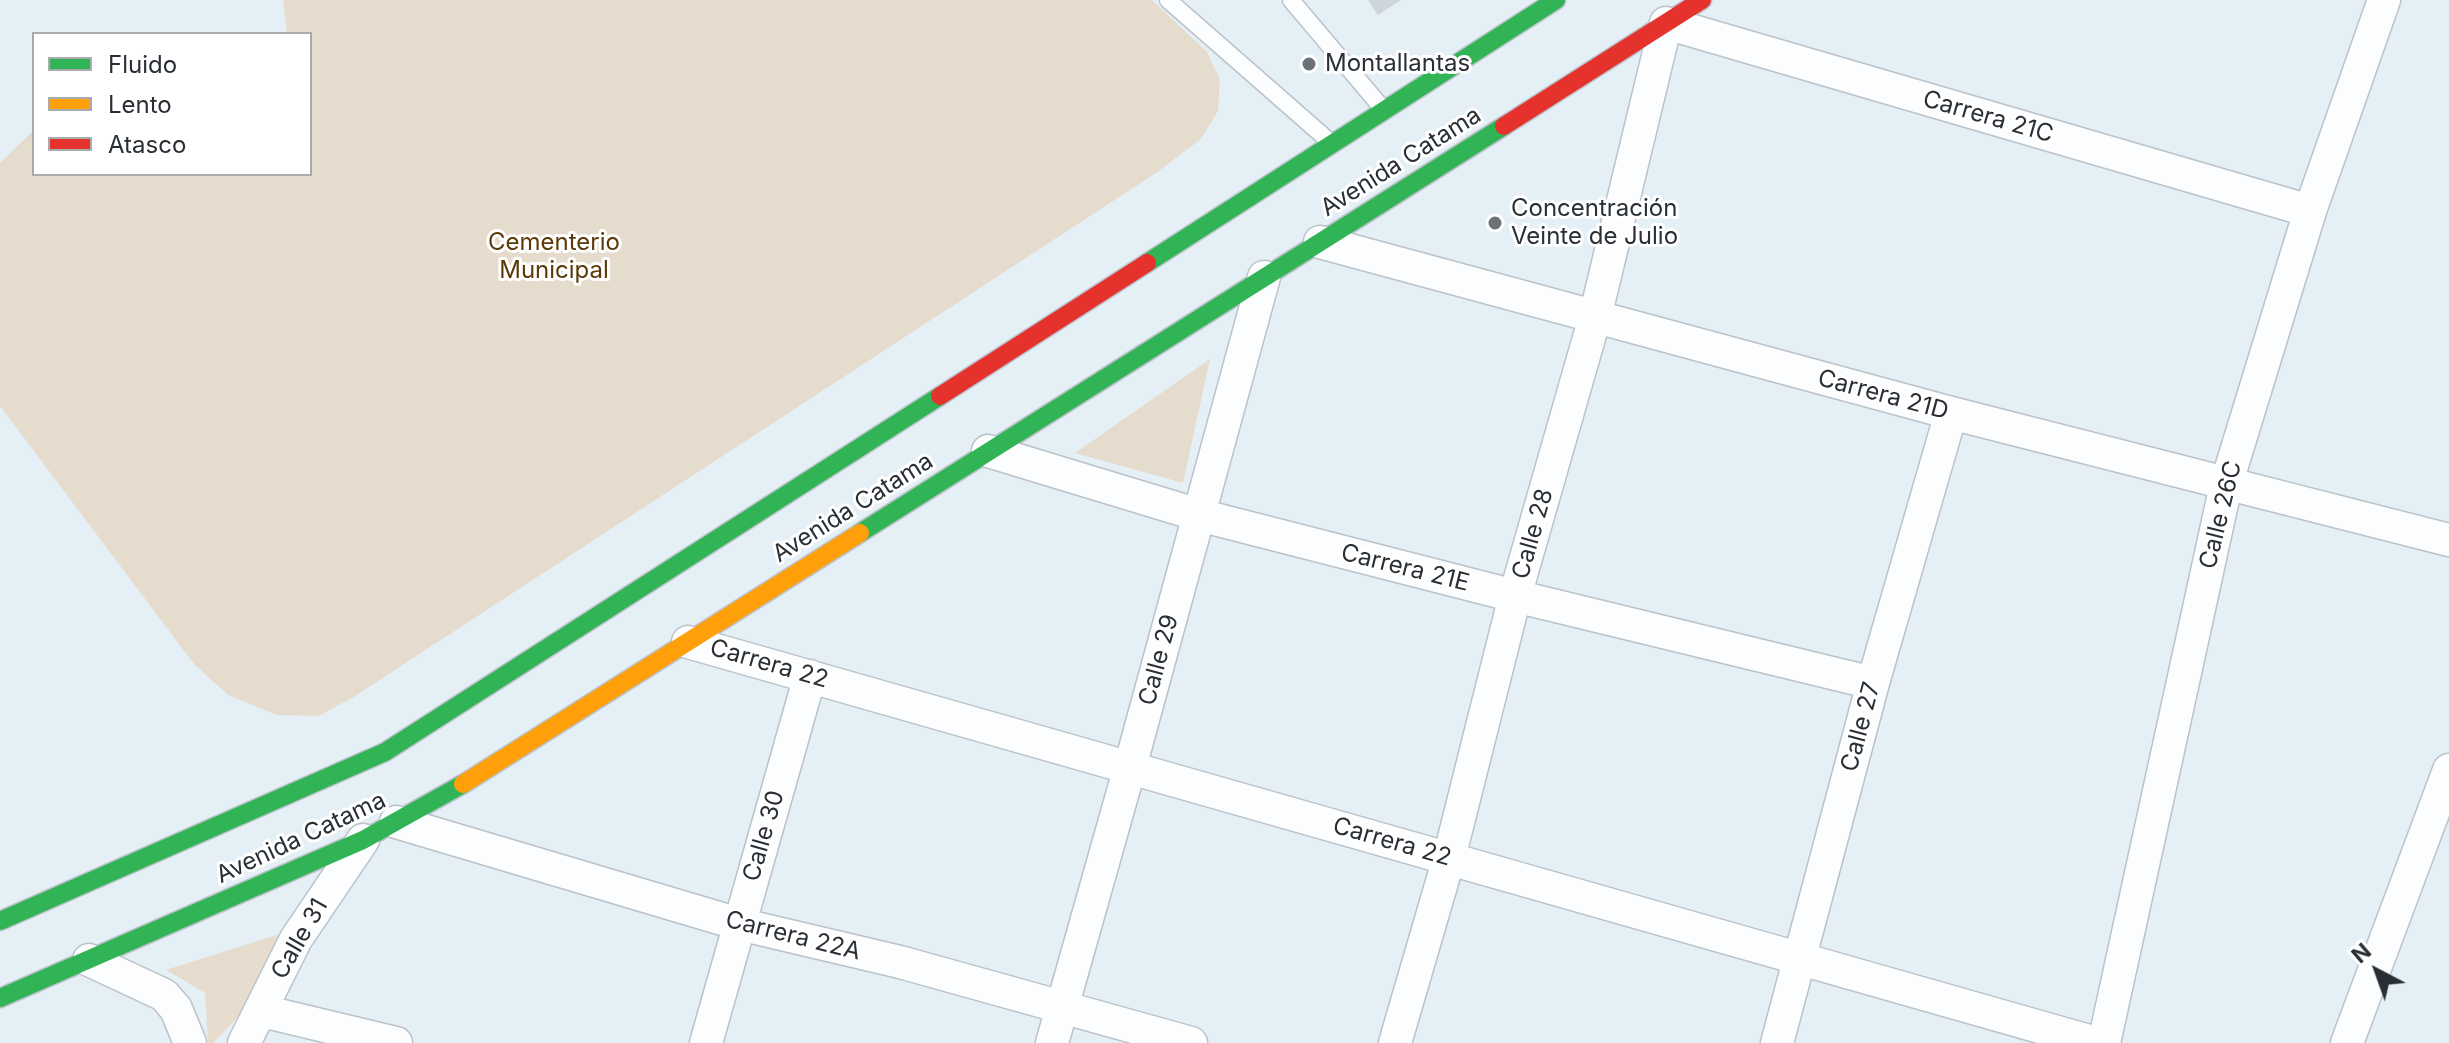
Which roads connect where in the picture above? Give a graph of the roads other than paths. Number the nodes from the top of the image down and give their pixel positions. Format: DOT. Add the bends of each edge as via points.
graph roads {
  1 [pos="1168,0"];
  2 [pos="1291,0"];
  3 [pos="1556,0"];
  4 [pos="1702,0"];
  5 [pos="2384,0"];
  6 [pos="1666,23"];
  7 [pos="1385,111"];
  8 [pos="1333,145"];
  9 [pos="2310,211"];
  10 [pos="1320,242"];
  11 [pos="1264,277"];
  12 [pos="1595,317"];
  13 [pos="1951,413"];
  14 [pos="988,451"];
  15 [pos="2226,485"];
  16 [pos="1199,515"];
  17 [pos="2449,540"];
  18 [pos="1515,596"];
  19 [pos="688,642"];
  20 [pos="810,676"];
  21 [pos="1873,683"];
  22 [pos="1130,767"];
  23 [pos="2449,770"];
  24 [pos="396,822"];
  25 [pos="363,840"];
  26 [pos="1449,858"];
  27 [pos="0,921"];
  28 [pos="739,924"];
  29 [pos="1801,959"];
  30 [pos="89,960"];
  31 [pos="0,998"];
  32 [pos="1061,1006"];
  33 [pos="262,1011"];
  34 [pos="190,1043"];
  35 [pos="244,1043"];
  36 [pos="396,1043"];
  37 [pos="706,1043"];
  38 [pos="1052,1043"];
  39 [pos="1191,1043"];
  40 [pos="1395,1043"];
  41 [pos="1777,1043"];
  42 [pos="2096,1043"];
  43 [pos="2104,1043"];
  44 [pos="2347,1043"];
  1 -- 8 [label="lane"];
  2 -- 7 [label="lane"];
  3 -- 7 [label="main road, Avenida Catama"];
  4 -- 6 [label="main road, Avenida Catama"];
  5 -- 9 [label="street, Calle 26C"];
  6 -- 9 [label="street, Carrera 21C"];
  6 -- 10 [label="main road, Avenida Catama"];
  6 -- 12 [label="street, Calle 28"];
  7 -- 8 [label="main road, Avenida Catama"];
  8 -- 27 [label="main road, Avenida Catama" via="385,752"];
  9 -- 15 [label="street, Calle 26C"];
  10 -- 11 [label="main road, Avenida Catama"];
  10 -- 12 [label="street, Carrera 21D"];
  11 -- 14 [label="main road, Avenida Catama"];
  11 -- 16 [label="street, Calle 29"];
  12 -- 13 [label="street, Carrera 21D"];
  12 -- 18 [label="street, Calle 28"];
  13 -- 15 [label="street, Carrera 21D"];
  13 -- 21 [label="street, Calle 27"];
  14 -- 16 [label="street, Carrera 21E"];
  14 -- 19 [label="main road, Avenida Catama"];
  15 -- 17 [label="street, Carrera 21D"];
  15 -- 43 [label="street, Calle 26C"];
  16 -- 18 [label="street, Carrera 21E"];
  16 -- 22 [label="street, Calle 29"];
  18 -- 21 [label="street, Carrera 21E"];
  18 -- 26 [label="street, Calle 28"];
  19 -- 20 [label="street, Carrera 22"];
  19 -- 24 [label="main road, Avenida Catama"];
  20 -- 22 [label="street, Carrera 22"];
  20 -- 28 [label="street, Calle 30"];
  21 -- 29 [label="street, Calle 27"];
  22 -- 26 [label="street, Carrera 22"];
  22 -- 32 [label="street, Calle 29"];
  23 -- 44 [label="street"];
  24 -- 25 [label="main road, Avenida Catama"];
  24 -- 28 [label="street, Carrera 22A"];
  25 -- 30 [label="main road, Avenida Catama"];
  25 -- 33 [label="street, Calle 31" via="296,939"];
  26 -- 29 [label="street, Carrera 22"];
  26 -- 40 [label="street, Calle 28"];
  28 -- 32 [label="street, Carrera 22A"];
  28 -- 37 [label="street, Calle 30"];
  29 -- 41 [label="street, Calle 27"];
  29 -- 42 [label="street, Carrera 22"];
  30 -- 31 [label="main road, Avenida Catama"];
  30 -- 34 [label="street" via="164,995"];
  32 -- 38 [label="street, Calle 29"];
  32 -- 39 [label="street, Carrera 22A"];
  33 -- 35 [label="street, Calle 31"];
  33 -- 36 [label="street"];
}
